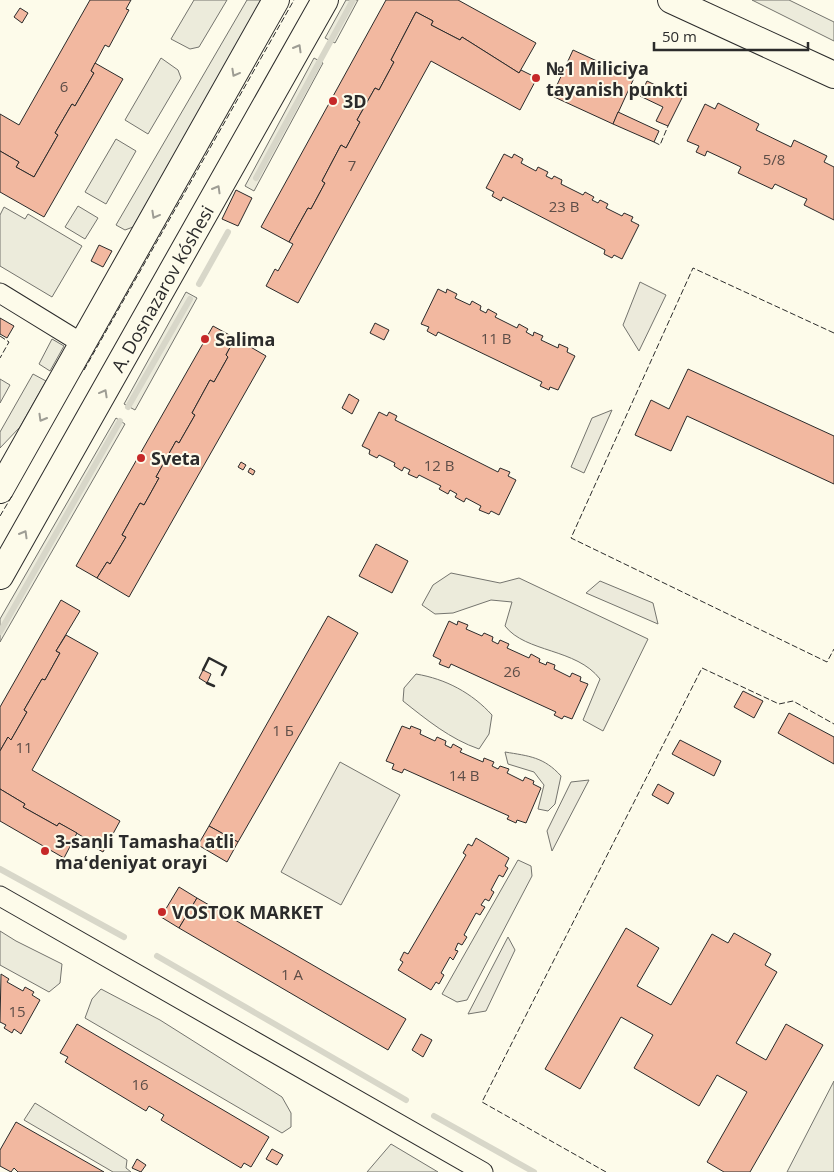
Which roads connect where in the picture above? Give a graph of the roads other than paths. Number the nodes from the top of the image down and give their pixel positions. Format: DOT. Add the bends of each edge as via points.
graph roads {
  1 [pos="276,0"];
  2 [pos="325,0"];
  3 [pos="671,0"];
  4 [pos="834,75"];
  5 [pos="0,294"];
  6 [pos="83,344"];
  7 [pos="0,490"];
  8 [pos="0,576"];
  9 [pos="0,896"];
  10 [pos="482,1172"];
  1 -- 6 [label="main road, one-way"];
  8 -- 2 [label="main road, A. Dosnazarov kóshesi, one-way"];
  3 -- 4 [label="main road"];
  5 -- 6 [label="street"];
  6 -- 7 [label="main road, one-way"];
  9 -- 10 [label="street"];
}
